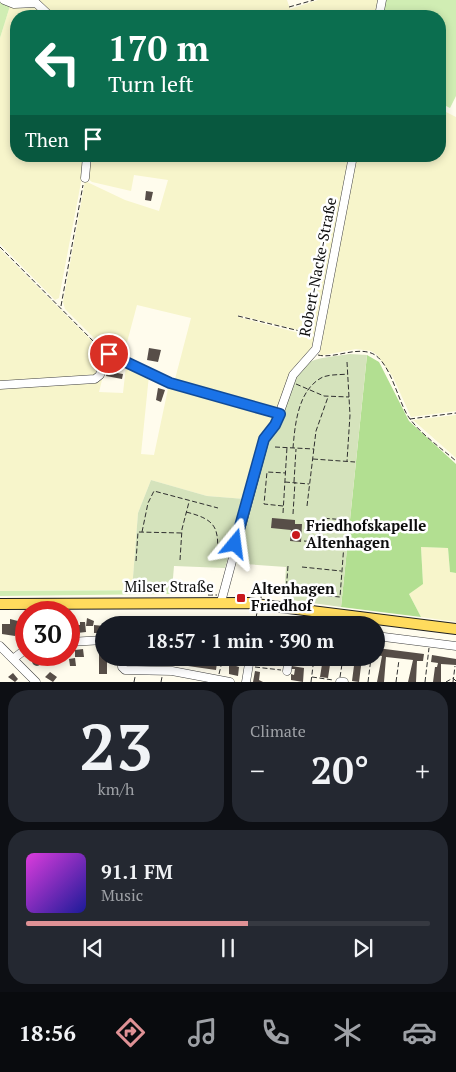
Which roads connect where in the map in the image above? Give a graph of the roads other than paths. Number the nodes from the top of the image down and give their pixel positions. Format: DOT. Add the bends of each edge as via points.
graph roads {
  1 [pos="4,0"];
  2 [pos="44,10"];
  3 [pos="87,162"];
  4 [pos="352,162"];
  5 [pos="86,178"];
  6 [pos="0,385"];
  7 [pos="280,414"];
  8 [pos="221,602"];
  9 [pos="0,604"];
  10 [pos="456,629"];
  11 [pos="385,637"];
  12 [pos="80,641"];
  13 [pos="95,641"];
  14 [pos="456,646"];
  15 [pos="2,651"];
  16 [pos="13,659"];
  17 [pos="122,666"];
  18 [pos="249,666"];
  19 [pos="288,666"];
  20 [pos="287,671"];
  21 [pos="36,682"];
  22 [pos="230,682"];
  23 [pos="246,682"];
  24 [pos="340,682"];
  25 [pos="344,682"];
  1 -- 2 [label="street" via="14,4 36,2"];
  3 -- 5 [label="street"];
  4 -- 7 [label="street, Robert-Nacke-Straße" via="320,336 314,353 304,361 290,382"];
  6 -- 7 [label="street" via="95,379 100,375 106,354 170,383"];
  7 -- 8 [label="street, Robert-Nacke-Straße" via="264,439"];
  8 -- 9 [label="main road, Milser Straße"];
  8 -- 10 [label="main road, Milser Straße" via="287,607"];
  11 -- 14 [label="street"];
  12 -- 13 [label="street"];
  15 -- 16 [label="street"];
  16 -- 21 [label="street"];
  17 -- 22 [label="street" via="130,671 168,671"];
  18 -- 23 [label="street"];
  19 -- 20 [label="street"];
  24 -- 25 [label="street"];
}
